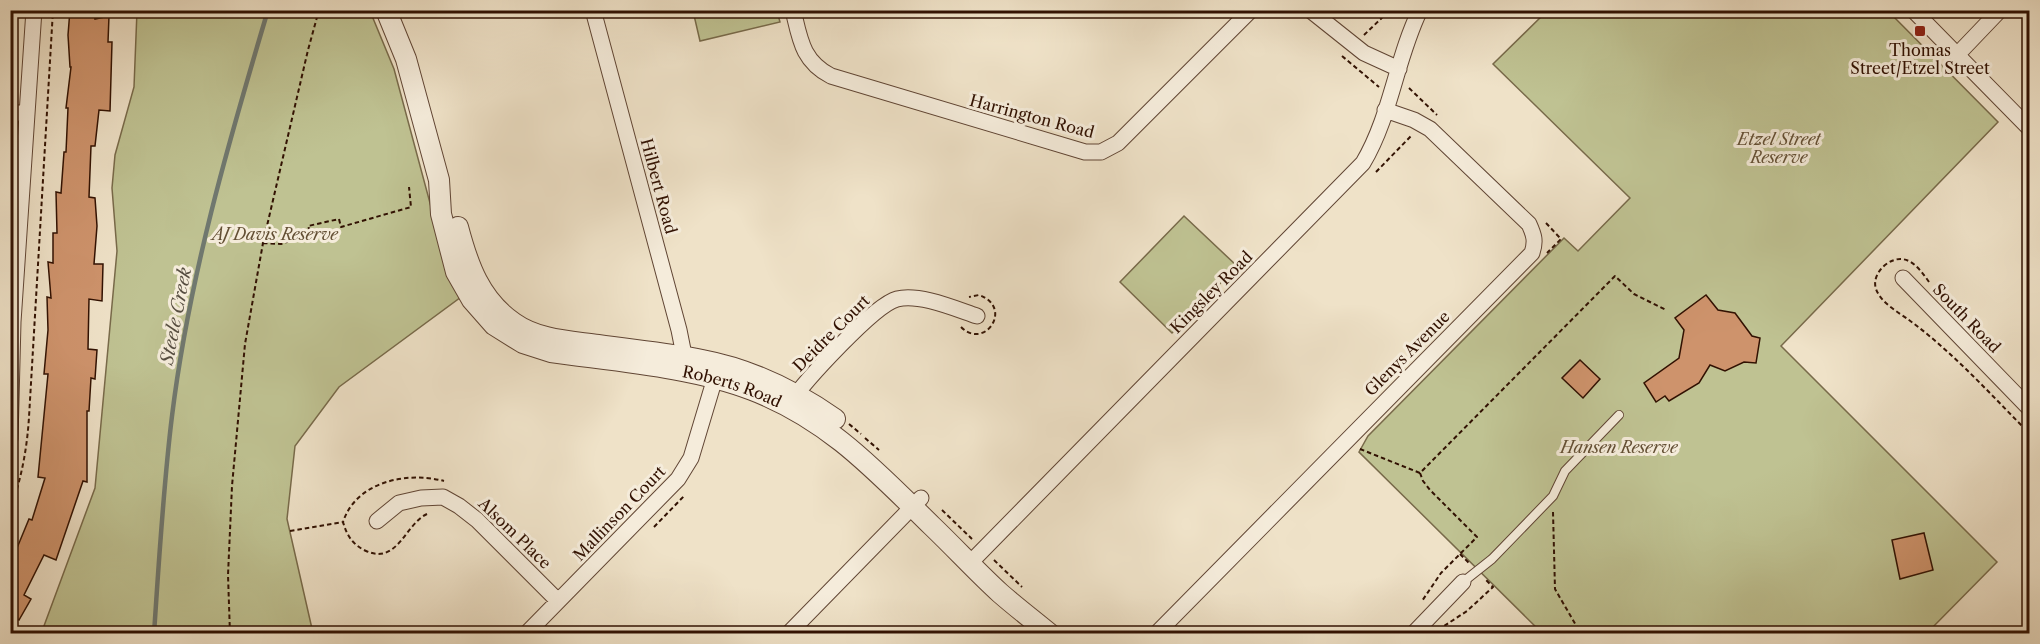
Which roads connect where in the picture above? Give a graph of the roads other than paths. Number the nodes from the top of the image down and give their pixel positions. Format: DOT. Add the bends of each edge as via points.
graph roads {
  1 [pos="34,10"];
  2 [pos="386,10"];
  3 [pos="593,10"];
  4 [pos="793,10"];
  5 [pos="1310,10"];
  6 [pos="1420,10"];
  7 [pos="1913,10"];
  8 [pos="2001,10"];
  9 [pos="1256,15"];
  10 [pos="1957,55"];
  11 [pos="1399,69"];
  12 [pos="1385,110"];
  13 [pos="10,112"];
  14 [pos="27,114"];
  15 [pos="2030,129"];
  16 [pos="1903,278"];
  17 [pos="977,316"];
  18 [pos="12,322"];
  19 [pos="682,364"];
  20 [pos="717,372"];
  21 [pos="792,400"];
  22 [pos="2030,409"];
  23 [pos="1619,415"];
  24 [pos="10,439"];
  25 [pos="917,502"];
  26 [pos="377,521"];
  27 [pos="977,555"];
  28 [pos="1462,582"];
  29 [pos="558,601"];
  30 [pos="1406,631"];
  31 [pos="526,633"];
  32 [pos="788,633"];
  33 [pos="1050,633"];
  34 [pos="1156,633"];
  1 -- 14 [label="street"];
  2 -- 19 [label="street, Roberts Road" via="406,59 439,180 441,214 456,272 472,300 494,325 523,343 551,352"];
  3 -- 19 [label="street, Hilbert Road" via="679,330"];
  4 -- 9 [label="street, Harrington Road" via="808,58 831,76 1085,152 1101,152 1118,143"];
  5 -- 11 [label="street" via="1364,53"];
  6 -- 11 [label="street, Kingsley Road"];
  7 -- 10 [label="street"];
  8 -- 10 [label="street"];
  10 -- 15 [label="street"];
  11 -- 12 [label="street, Kingsley Road"];
  12 -- 27 [label="street, Kingsley Road" via="1373,147 1363,163"];
  12 -- 34 [label="street, Glenys Avenue" via="1430,129 1529,224 1535,243 1532,253"];
  13 -- 14 [label="street"];
  14 -- 18 [label="street"];
  16 -- 22 [label="street, South Road"];
  17 -- 21 [label="street, Deidre Court" via="915,298 889,302 872,313"];
  18 -- 24 [label="street"];
  19 -- 20 [label="street, Roberts Road"];
  20 -- 21 [label="street, Roberts Road" via="749,388"];
  20 -- 29 [label="street, Mallinson Court" via="691,458 678,479"];
  21 -- 25 [label="street, Roberts Road"];
  23 -- 28 [label="lane" via="1565,471 1553,495 1492,559"];
  25 -- 27 [label="street, Roberts Road"];
  25 -- 32 [label="street"];
  26 -- 29 [label="street, Alsom Place" via="399,503 442,497 477,520"];
  27 -- 33 [label="street, Roberts Road" via="1000,593"];
  28 -- 30 [label="street"];
  29 -- 31 [label="street, Mallinson Court"];
}
